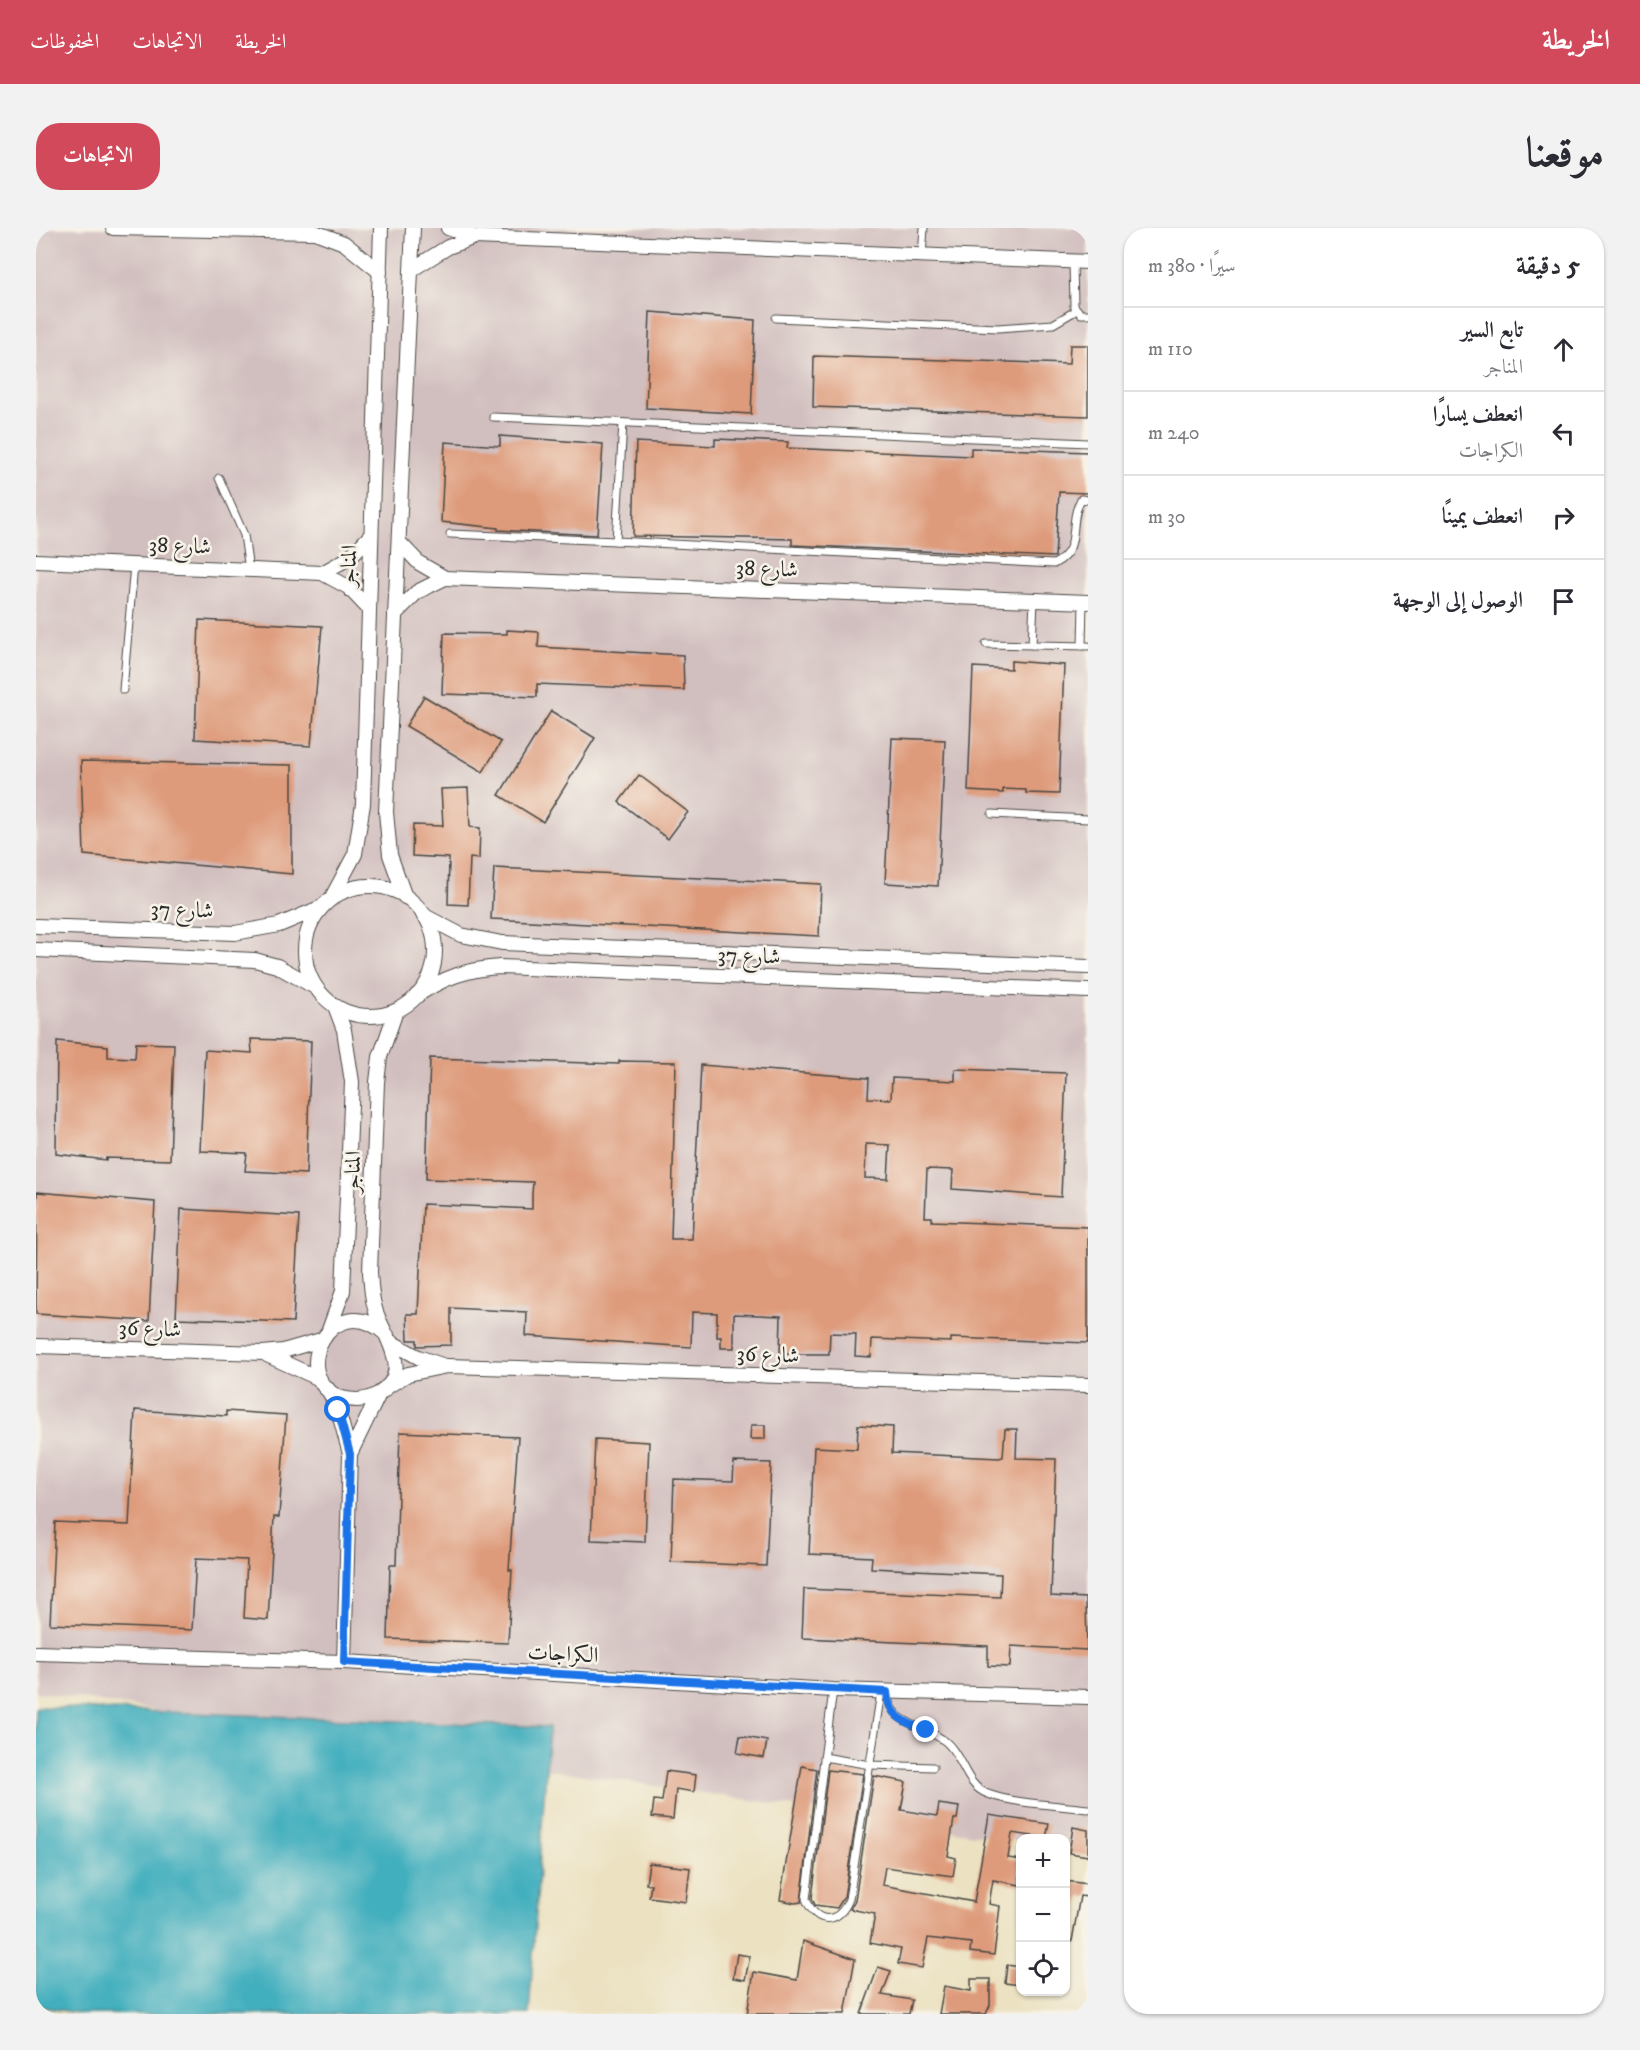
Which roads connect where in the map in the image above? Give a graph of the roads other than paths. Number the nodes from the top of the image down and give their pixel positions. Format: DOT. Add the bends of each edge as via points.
graph roads {
  1 [pos="113,228"];
  2 [pos="381,228"];
  3 [pos="413,228"];
  4 [pos="448,228"];
  5 [pos="924,228"];
  6 [pos="322,230"];
  7 [pos="476,237"];
  8 [pos="922,256"];
  9 [pos="1073,262"];
  10 [pos="1088,262"];
  11 [pos="411,270"];
  12 [pos="380,272"];
  13 [pos="1077,310"];
  14 [pos="1088,314"];
  15 [pos="776,318"];
  16 [pos="494,417"];
  17 [pos="623,423"];
  18 [pos="1088,442"];
  19 [pos="219,478"];
  20 [pos="1088,500"];
  21 [pos="450,534"];
  22 [pos="370,536"];
  23 [pos="616,541"];
  24 [pos="399,542"];
  25 [pos="36,561"];
  26 [pos="134,565"];
  27 [pos="249,570"];
  28 [pos="322,573"];
  29 [pos="445,578"];
  30 [pos="1034,600"];
  31 [pos="1086,602"];
  32 [pos="369,608"];
  33 [pos="395,614"];
  34 [pos="986,644"];
  35 [pos="1032,645"];
  36 [pos="1085,646"];
  37 [pos="123,690"];
  38 [pos="992,814"];
  39 [pos="1088,819"];
  40 [pos="405,897"];
  41 [pos="326,903"];
  42 [pos="423,915"];
  43 [pos="36,926"];
  44 [pos="36,950"];
  45 [pos="1088,967"];
  46 [pos="317,989"];
  47 [pos="1088,991"];
  48 [pos="416,996"];
  49 [pos="335,1006"];
  50 [pos="396,1011"];
  51 [pos="325,1335"];
  52 [pos="389,1339"];
  53 [pos="36,1346"];
  54 [pos="263,1353"];
  55 [pos="447,1366"];
  56 [pos="324,1384"];
  57 [pos="1088,1385"];
  58 [pos="382,1391"];
  59 [pos="350,1454"];
  60 [pos="36,1653"];
  61 [pos="344,1662"];
  62 [pos="833,1690"];
  63 [pos="884,1692"];
  64 [pos="1088,1697"];
  65 [pos="824,1757"];
  66 [pos="870,1765"];
  67 [pos="933,1767"];
  68 [pos="1088,1809"];
  1 -- 6 [label="street"];
  2 -- 12 [label="street, المناجر"];
  3 -- 11 [label="street"];
  4 -- 7 [label="street"];
  5 -- 8 [label="lane"];
  6 -- 12 [label="street"];
  7 -- 8 [label="street"];
  7 -- 11 [label="street" via="441,250"];
  8 -- 9 [label="street"];
  9 -- 10 [label="street"];
  9 -- 13 [label="lane"];
  11 -- 24 [label="street"];
  12 -- 22 [label="street, المناجر"];
  13 -- 14 [label="lane"];
  13 -- 15 [label="lane" via="1053,324 998,328"];
  16 -- 17 [label="lane"];
  17 -- 18 [label="lane"];
  17 -- 23 [label="lane"];
  19 -- 27 [label="lane" via="244,535"];
  20 -- 23 [label="lane" via="1081,499 1074,512 1072,549 1054,564"];
  21 -- 23 [label="lane"];
  22 -- 28 [label="street" via="349,558"];
  22 -- 32 [label="street, المناجر"];
  24 -- 29 [label="street, شارع 38" via="419,563"];
  24 -- 33 [label="street"];
  25 -- 26 [label="street, شارع 38"];
  26 -- 27 [label="street, شارع 38"];
  26 -- 37 [label="lane"];
  27 -- 28 [label="street, شارع 38"];
  28 -- 32 [label="street, شارع 38" via="348,587"];
  29 -- 30 [label="street, شارع 38"];
  29 -- 33 [label="street, شارع 38" via="417,592"];
  30 -- 31 [label="street, شارع 38"];
  30 -- 35 [label="lane"];
  31 -- 36 [label="lane"];
  32 -- 41 [label="street, المناجر" via="361,829 351,862"];
  33 -- 40 [label="street" via="386,812 390,855"];
  34 -- 35 [label="lane"];
  35 -- 36 [label="lane"];
  38 -- 39 [label="lane"];
  40 -- 41 [label="street" via="367,886 348,890"];
  40 -- 42 [label="street"];
  41 -- 43 [label="street, شارع 37" via="279,925 235,933"];
  41 -- 46 [label="street" via="314,917 305,941 307,966"];
  42 -- 45 [label="street, شارع 37" via="461,935 502,943"];
  42 -- 48 [label="street" via="434,938 435,951 430,975"];
  44 -- 46 [label="street, شارع 37" via="255,960 287,971"];
  46 -- 49 [label="street"];
  47 -- 48 [label="street, شارع 37" via="500,968 455,974"];
  48 -- 50 [label="street"];
  49 -- 50 [label="street" via="359,1015"];
  49 -- 51 [label="street, المناجر" via="345,1030 352,1082 343,1291"];
  50 -- 52 [label="street, المناجر" via="382,1049 377,1082 370,1272 377,1316"];
  51 -- 52 [label="street" via="352,1320 378,1327"];
  51 -- 54 [label="street, شارع 36" via="292,1349"];
  51 -- 56 [label="street" via="316,1359"];
  52 -- 55 [label="street, شارع 36" via="417,1357"];
  52 -- 58 [label="street" via="396,1366"];
  53 -- 54 [label="street, شارع 36"];
  54 -- 56 [label="street, شارع 36"];
  55 -- 57 [label="street, شارع 36"];
  55 -- 58 [label="street, شارع 36" via="408,1374"];
  56 -- 58 [label="street" via="339,1397 353,1400"];
  56 -- 59 [label="street" via="342,1420"];
  58 -- 59 [label="street"];
  59 -- 61 [label="street"];
  60 -- 61 [label="street, الكراجات"];
  61 -- 62 [label="street, الكراجات"];
  62 -- 63 [label="street, الكراجات"];
  62 -- 65 [label="lane"];
  63 -- 64 [label="street, الكراجات"];
  63 -- 66 [label="lane"];
  63 -- 68 [label="lane" via="895,1714 946,1742 980,1790"];
  65 -- 66 [label="lane"];
  65 -- 66 [label="lane" via="806,1899 811,1911 821,1918 839,1915 849,1899"];
  66 -- 67 [label="lane"];
}
